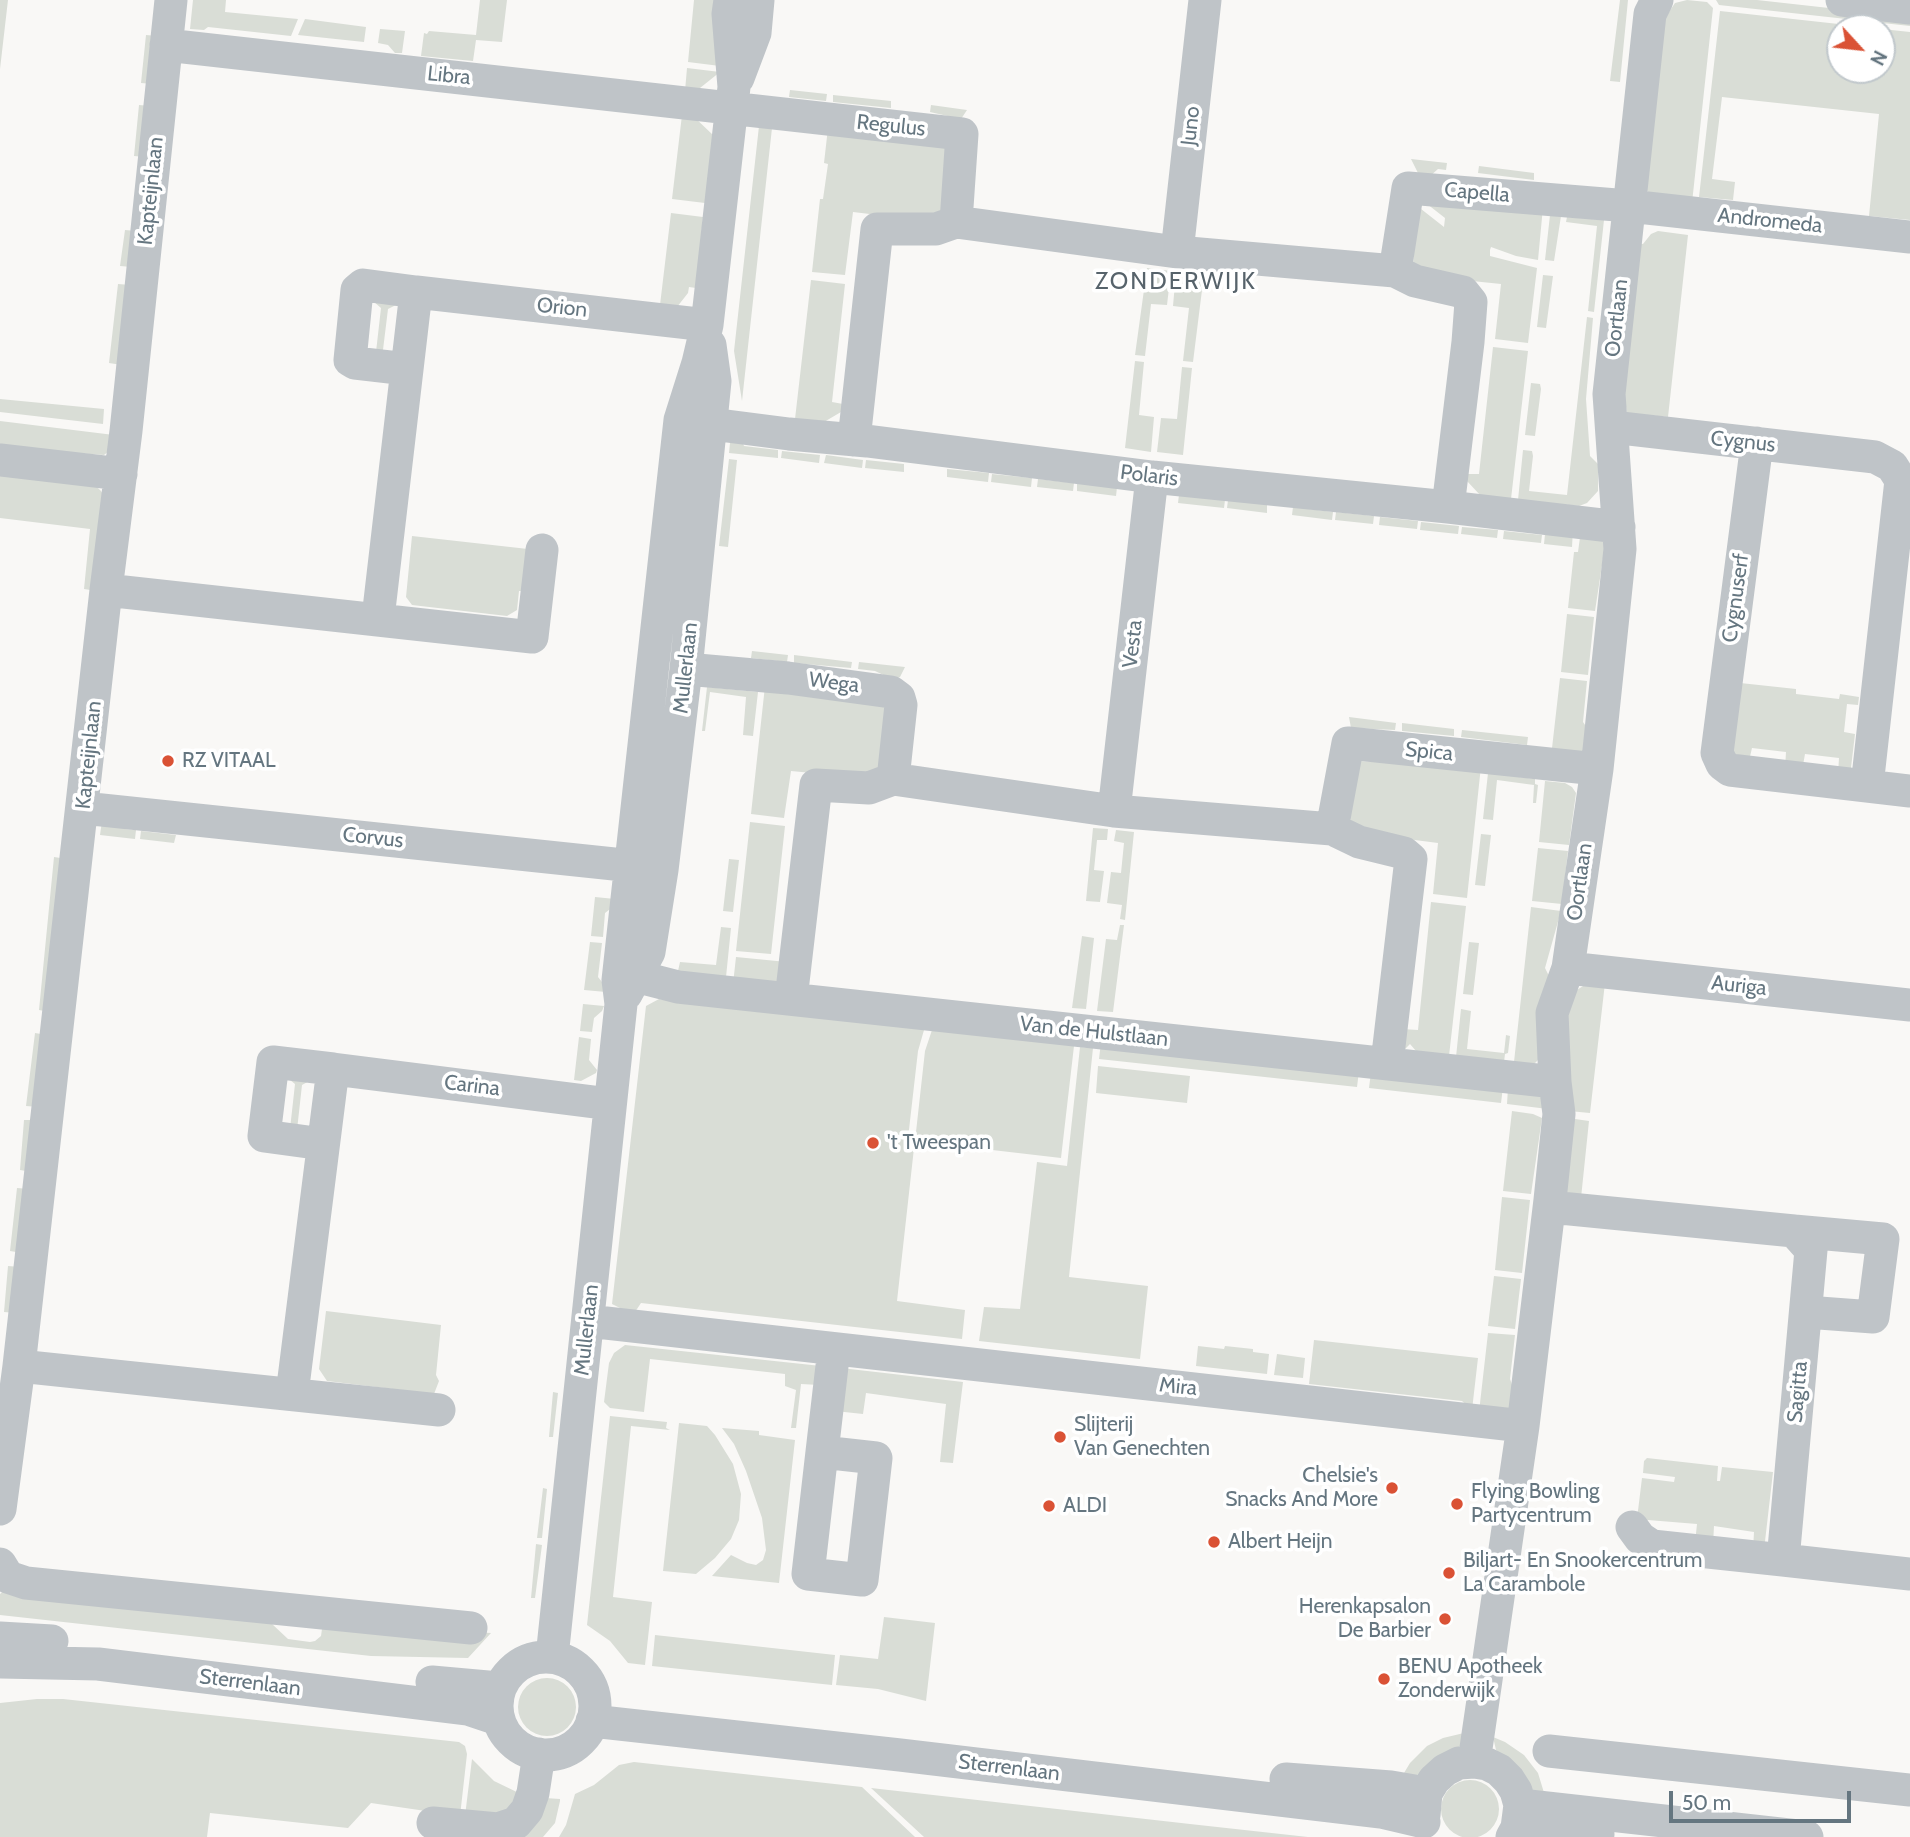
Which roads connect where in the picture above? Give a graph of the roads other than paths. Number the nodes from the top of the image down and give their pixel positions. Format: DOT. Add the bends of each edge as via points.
graph roads {
  1 [pos="171,0"];
  2 [pos="730,0"];
  3 [pos="758,0"];
  4 [pos="1205,0"];
  5 [pos="1657,0"];
  6 [pos="1842,0"];
  7 [pos="1910,8"];
  8 [pos="166,45"];
  9 [pos="733,97"];
  10 [pos="1629,205"];
  11 [pos="956,222"];
  12 [pos="1910,237"];
  13 [pos="1177,252"];
  14 [pos="1395,271"];
  15 [pos="416,292"];
  16 [pos="707,325"];
  17 [pos="407,369"];
  18 [pos="695,422"];
  19 [pos="1612,427"];
  20 [pos="854,440"];
  21 [pos="1757,443"];
  22 [pos="1875,457"];
  23 [pos="1910,459"];
  24 [pos="0,460"];
  25 [pos="121,474"];
  26 [pos="1152,477"];
  27 [pos="1448,507"];
  28 [pos="1619,527"];
  29 [pos="1902,542"];
  30 [pos="542,550"];
  31 [pos="106,590"];
  32 [pos="378,618"];
  33 [pos="686,669"];
  34 [pos="1597,769"];
  35 [pos="893,779"];
  36 [pos="1867,786"];
  37 [pos="1910,791"];
  38 [pos="83,808"];
  39 [pos="1114,811"];
  40 [pos="1332,829"];
  41 [pos="646,867"];
  42 [pos="1568,968"];
  43 [pos="628,990"];
  44 [pos="791,999"];
  45 [pos="1910,1005"];
  46 [pos="1387,1063"];
  47 [pos="333,1069"];
  48 [pos="1555,1082"];
  49 [pos="610,1104"];
  50 [pos="323,1144"];
  51 [pos="1550,1207"];
  52 [pos="1794,1231"];
  53 [pos="1806,1312"];
  54 [pos="588,1321"];
  55 [pos="834,1349"];
  56 [pos="19,1366"];
  57 [pos="292,1394"];
  58 [pos="439,1410"];
  59 [pos="1523,1426"];
  60 [pos="822,1452"];
  61 [pos="0,1509"];
  62 [pos="1632,1527"];
  63 [pos="1783,1560"];
  64 [pos="4,1571"];
  65 [pos="1910,1574"];
  66 [pos="471,1628"];
  67 [pos="0,1639"];
  68 [pos="552,1657"];
  69 [pos="0,1662"];
  70 [pos="499,1704"];
  71 [pos="593,1712"];
  72 [pos="1549,1751"];
  73 [pos="539,1754"];
  74 [pos="1474,1762"];
  75 [pos="1910,1790"];
  76 [pos="1427,1817"];
  77 [pos="433,1823"];
  78 [pos="1516,1823"];
  79 [pos="1627,1837"];
  80 [pos="1807,1837"];
  1 -- 8 [label="street, Kapteijnlaan"];
  2 -- 9 [label="street, Mullerlaan"];
  3 -- 9 [label="street, Mullerlaan" via="754,33"];
  4 -- 13 [label="street, Juno"];
  5 -- 10 [label="street, Oortlaan" via="1650,14"];
  6 -- 7 [label="street"];
  8 -- 9 [label="street, Libra"];
  8 -- 25 [label="street, Kapteijnlaan"];
  9 -- 11 [label="street, Regulus" via="962,134"];
  9 -- 16 [label="street, Mullerlaan"];
  10 -- 12 [label="street, Andromeda"];
  10 -- 14 [label="street, Capella" via="1408,188"];
  10 -- 19 [label="street, Oortlaan" via="1609,394"];
  11 -- 13 [label="street"];
  11 -- 20 [label="street" via="936,229 877,229"];
  13 -- 14 [label="street"];
  14 -- 27 [label="street" via="1415,281 1462,292 1471,302"];
  15 -- 16 [label="street, Orion"];
  15 -- 17 [label="street"];
  15 -- 17 [label="street, Orion" via="363,285 357,290 350,360"];
  16 -- 18 [label="street, Mullerlaan" via="715,381"];
  17 -- 32 [label="street"];
  18 -- 20 [label="street, Polaris"];
  18 -- 33 [label="street, Mullerlaan"];
  18 -- 41 [label="street, Mullerlaan"];
  19 -- 21 [label="street, Cygnus"];
  19 -- 28 [label="street, Oortlaan"];
  20 -- 26 [label="street, Polaris"];
  21 -- 22 [label="street, Cygnus"];
  21 -- 36 [label="street, Cygnuserf" via="1717,753 1730,769"];
  22 -- 23 [label="street, Cygnus"];
  22 -- 29 [label="street" via="1892,466 1900,480"];
  24 -- 25 [label="street"];
  25 -- 31 [label="street, Kapteijnlaan"];
  26 -- 27 [label="street, Polaris"];
  26 -- 39 [label="street, Vesta"];
  27 -- 28 [label="street, Polaris"];
  28 -- 34 [label="street, Oortlaan"];
  29 -- 36 [label="street"];
  30 -- 32 [label="street" via="532,637"];
  31 -- 32 [label="street"];
  31 -- 38 [label="street, Kapteijnlaan"];
  33 -- 35 [label="street, Wega" via="891,692 901,705"];
  33 -- 41 [label="street, Mullerlaan"];
  34 -- 40 [label="street, Spica" via="1348,743"];
  34 -- 42 [label="street, Oortlaan"];
  35 -- 39 [label="street"];
  35 -- 44 [label="street" via="869,788 816,785"];
  36 -- 37 [label="street"];
  38 -- 41 [label="street, Corvus"];
  38 -- 56 [label="street, Kapteijnlaan"];
  39 -- 40 [label="street"];
  40 -- 46 [label="street" via="1412,859"];
  41 -- 43 [label="street, Mullerlaan" via="618,980"];
  42 -- 45 [label="street, Auriga"];
  42 -- 48 [label="street, Oortlaan" via="1552,1013"];
  43 -- 44 [label="street, Van de Hulstlaan" via="678,986"];
  43 -- 49 [label="street, Mullerlaan"];
  44 -- 46 [label="street, Van de Hulstlaan"];
  46 -- 48 [label="street, Van de Hulstlaan"];
  47 -- 49 [label="street, Carina"];
  47 -- 50 [label="street"];
  47 -- 50 [label="street, Carina" via="273,1062 264,1136"];
  48 -- 51 [label="street, Oortlaan" via="1559,1114"];
  49 -- 54 [label="street, Mullerlaan"];
  50 -- 57 [label="street"];
  51 -- 52 [label="street"];
  51 -- 59 [label="street, Oortlaan"];
  52 -- 53 [label="street, Sagitta" via="1811,1250"];
  52 -- 53 [label="street" via="1883,1239 1873,1317"];
  53 -- 63 [label="street, Sagitta"];
  54 -- 55 [label="street, Mira"];
  54 -- 68 [label="street, Mullerlaan"];
  55 -- 59 [label="street, Mira"];
  55 -- 60 [label="street"];
  56 -- 57 [label="street"];
  56 -- 61 [label="street, Kapteijnlaan"];
  57 -- 58 [label="street"];
  59 -- 74 [label="street, Oortlaan"];
  62 -- 63 [label="street" via="1652,1546"];
  63 -- 65 [label="street"];
  64 -- 66 [label="street" via="26,1583"];
  67 -- 70 [label="street, Sterrenlaan" via="97,1645 470,1687"];
  68 -- 70 [label="street" via="535,1658 508,1674"];
  68 -- 71 [label="street" via="581,1672 593,1691"];
  69 -- 70 [label="street, Sterrenlaan" via="98,1664 468,1709"];
  70 -- 73 [label="street" via="510,1739"];
  71 -- 73 [label="street" via="584,1736 572,1747 556,1754"];
  71 -- 76 [label="street, Sterrenlaan" via="1382,1787"];
  72 -- 75 [label="street"];
  73 -- 77 [label="street" via="533,1793 516,1823 498,1829"];
  74 -- 76 [label="street" via="1459,1763 1434,1780"];
  74 -- 78 [label="street" via="1500,1770 1509,1780 1516,1791"];
  78 -- 79 [label="street"];
  78 -- 80 [label="street"];
}
